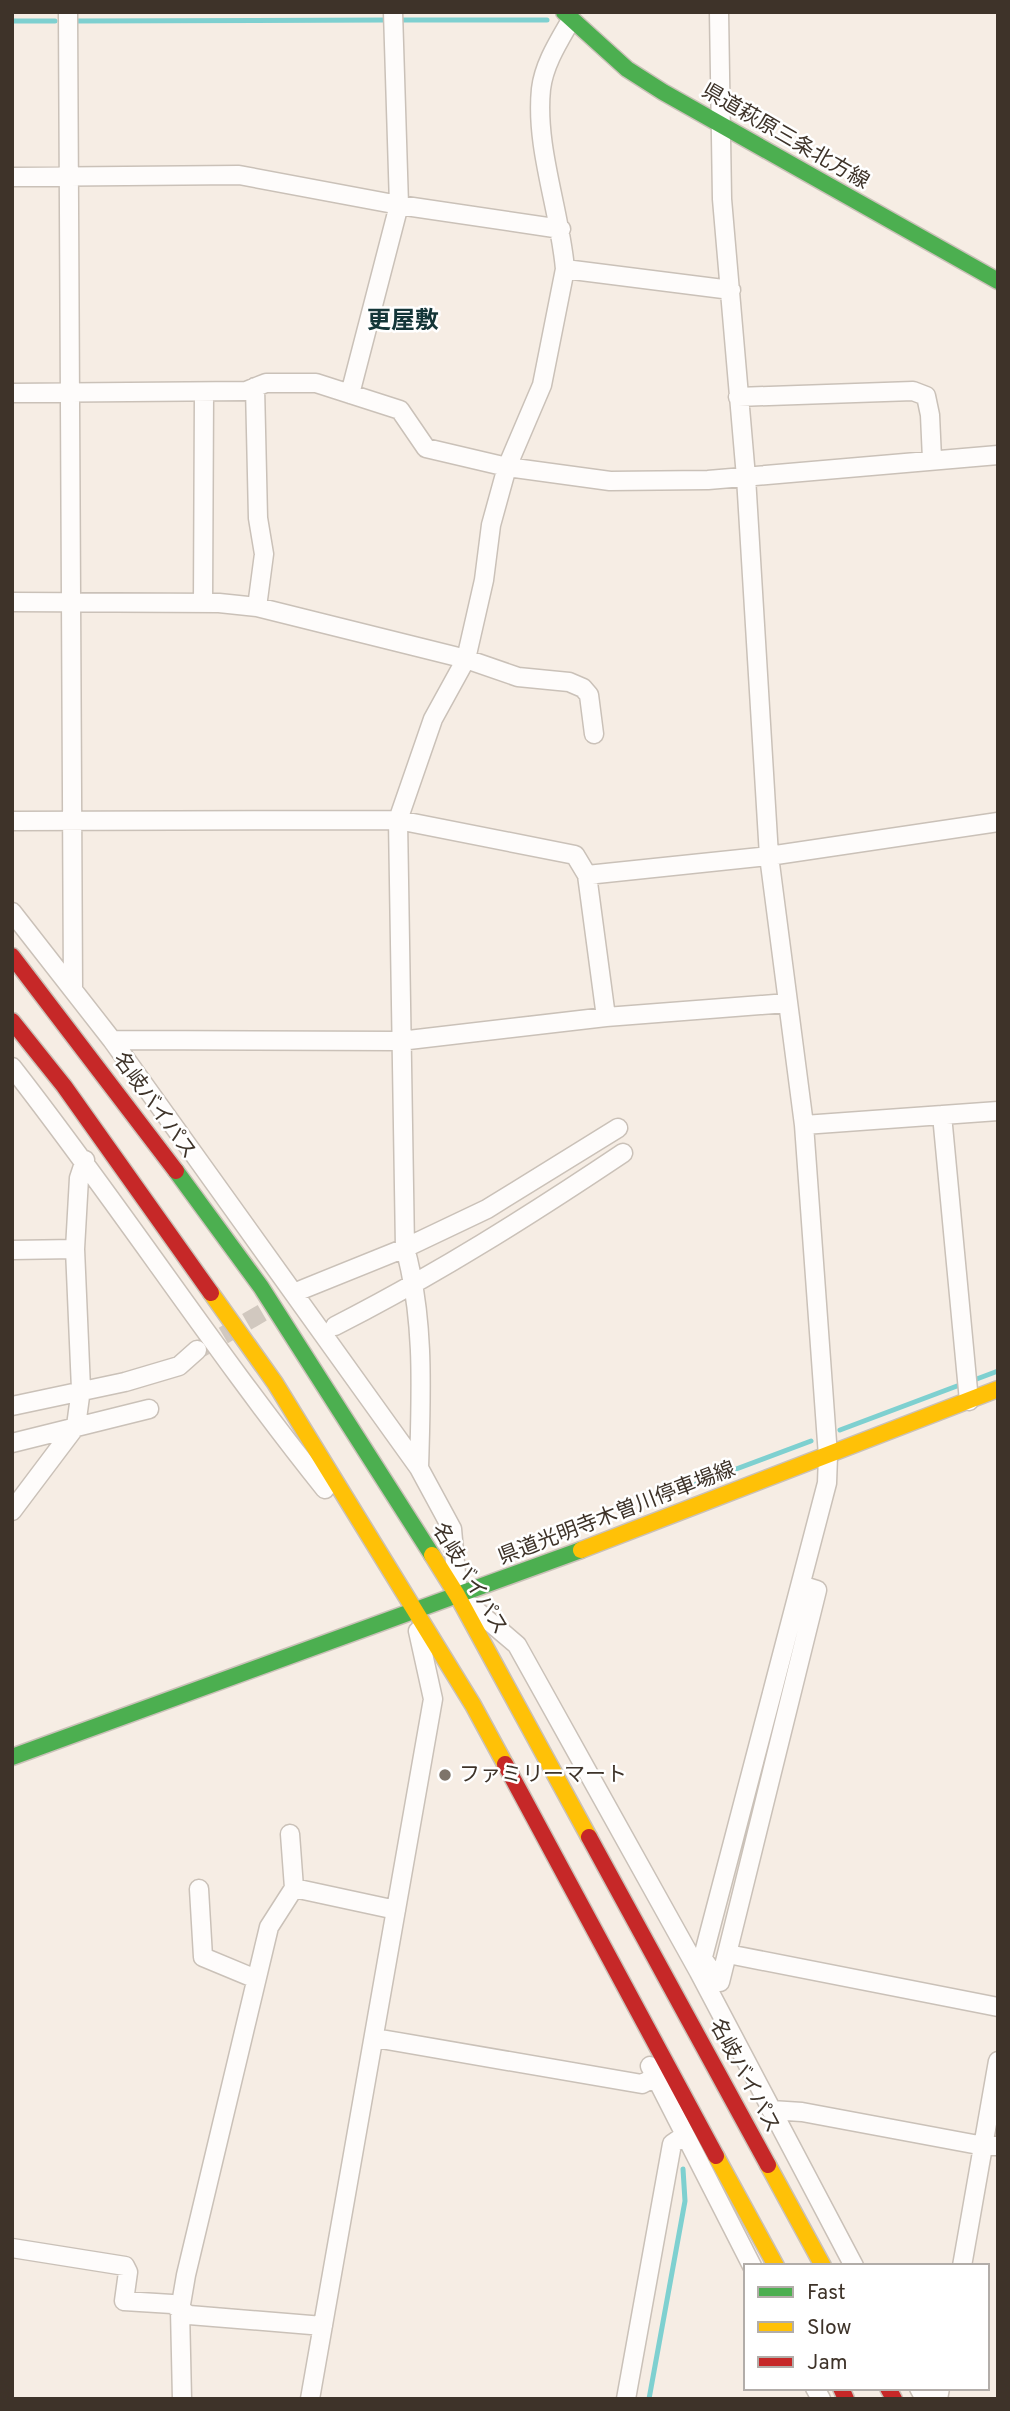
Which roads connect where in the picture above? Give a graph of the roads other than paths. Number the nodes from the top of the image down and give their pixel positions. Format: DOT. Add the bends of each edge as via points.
graph roads {
  1 [pos="68,12"];
  2 [pos="393,12"];
  3 [pos="719,12"];
  4 [pos="567,16"];
  5 [pos="719,124"];
  6 [pos="12,177"];
  7 [pos="71,177"];
  8 [pos="399,205"];
  9 [pos="561,229"];
  10 [pos="565,270"];
  11 [pos="998,281"];
  12 [pos="732,290"];
  13 [pos="255,387"];
  14 [pos="204,392"];
  15 [pos="12,393"];
  16 [pos="72,393"];
  17 [pos="350,394"];
  18 [pos="738,397"];
  19 [pos="998,456"];
  20 [pos="932,460"];
  21 [pos="507,467"];
  22 [pos="746,477"];
  23 [pos="71,601"];
  24 [pos="12,602"];
  25 [pos="203,603"];
  26 [pos="257,607"];
  27 [pos="466,659"];
  28 [pos="594,734"];
  29 [pos="398,820"];
  30 [pos="12,821"];
  31 [pos="998,822"];
  32 [pos="74,823"];
  33 [pos="769,856"];
  34 [pos="587,875"];
  35 [pos="12,912"];
  36 [pos="12,956"];
  37 [pos="73,989"];
  38 [pos="787,1003"];
  39 [pos="606,1017"];
  40 [pos="12,1021"];
  41 [pos="112,1040"];
  42 [pos="400,1041"];
  43 [pos="12,1067"];
  44 [pos="998,1111"];
  45 [pos="942,1115"];
  46 [pos="804,1125"];
  47 [pos="618,1128"];
  48 [pos="623,1153"];
  49 [pos="85,1160"];
  50 [pos="405,1248"];
  51 [pos="12,1250"];
  52 [pos="75,1250"];
  53 [pos="415,1285"];
  54 [pos="300,1290"];
  55 [pos="335,1326"];
  56 [pos="197,1350"];
  57 [pos="81,1389"];
  58 [pos="998,1390"];
  59 [pos="969,1401"];
  60 [pos="12,1406"];
  61 [pos="149,1409"];
  62 [pos="76,1426"];
  63 [pos="12,1443"];
  64 [pos="828,1456"];
  65 [pos="419,1468"];
  66 [pos="12,1511"];
  67 [pos="386,1565"];
  68 [pos="801,1586"];
  69 [pos="457,1595"];
  70 [pos="414,1611"];
  71 [pos="12,1757"];
  72 [pos="290,1833"];
  73 [pos="294,1888"];
  74 [pos="200,1889"];
  75 [pos="396,1910"];
  76 [pos="728,1954"];
  77 [pos="701,1965"];
  78 [pos="256,1979"];
  79 [pos="998,2007"];
  80 [pos="644,2020"];
  81 [pos="375,2038"];
  82 [pos="998,2061"];
  83 [pos="655,2077"];
  84 [pos="771,2110"];
  85 [pos="685,2135"];
  86 [pos="991,2146"];
  87 [pos="12,2248"];
  88 [pos="751,2264"];
  89 [pos="775,2264"];
  90 [pos="821,2264"];
  91 [pos="853,2264"];
  92 [pos="962,2264"];
  93 [pos="180,2310"];
  94 [pos="323,2326"];
  95 [pos="182,2399"];
  96 [pos="310,2399"];
  97 [pos="626,2399"];
  1 -- 7 [label="street"];
  2 -- 8 [label="street"];
  3 -- 5 [label="street"];
  4 -- 5 [label="main road, 県道萩原三条北方線" via="627,69"];
  4 -- 9 [label="street" via="541,87 542,136"];
  5 -- 11 [label="main road, 県道萩原三条北方線"];
  5 -- 12 [label="street"];
  6 -- 7 [label="street"];
  7 -- 8 [label="street" via="239,174"];
  7 -- 16 [label="street"];
  8 -- 9 [label="street"];
  8 -- 17 [label="street"];
  9 -- 10 [label="street"];
  10 -- 12 [label="street"];
  10 -- 21 [label="street" via="542,385"];
  12 -- 18 [label="street"];
  13 -- 14 [label="street"];
  13 -- 17 [label="street" via="316,383"];
  13 -- 26 [label="street" via="258,518 264,554"];
  14 -- 16 [label="street"];
  14 -- 25 [label="street"];
  15 -- 16 [label="street"];
  16 -- 23 [label="street"];
  17 -- 21 [label="street" via="400,410 426,448"];
  18 -- 20 [label="street" via="913,391 926,396"];
  18 -- 22 [label="street"];
  19 -- 20 [label="street"];
  20 -- 22 [label="street"];
  21 -- 22 [label="street" via="610,481"];
  21 -- 27 [label="street" via="491,525"];
  22 -- 33 [label="street"];
  23 -- 24 [label="street"];
  23 -- 25 [label="street"];
  23 -- 32 [label="street"];
  25 -- 26 [label="street"];
  26 -- 27 [label="street"];
  27 -- 28 [label="street" via="518,677 569,682 583,688 589,695"];
  27 -- 29 [label="street" via="433,719"];
  29 -- 32 [label="street"];
  29 -- 34 [label="street" via="575,855"];
  29 -- 42 [label="street"];
  30 -- 32 [label="street"];
  31 -- 33 [label="street"];
  32 -- 37 [label="street"];
  33 -- 34 [label="street"];
  33 -- 38 [label="street"];
  34 -- 39 [label="street"];
  35 -- 37 [label="street"];
  36 -- 69 [label="main road, 名岐バイパス" via="261,1287"];
  37 -- 41 [label="street"];
  38 -- 39 [label="street"];
  38 -- 46 [label="street"];
  39 -- 42 [label="street"];
  40 -- 67 [label="main road" via="64,1086 275,1383"];
  41 -- 42 [label="street"];
  41 -- 65 [label="street"];
  42 -- 50 [label="street"];
  43 -- 49 [label="street"];
  44 -- 45 [label="street"];
  45 -- 46 [label="street"];
  45 -- 59 [label="street"];
  46 -- 64 [label="street"];
  47 -- 50 [label="street" via="487,1209"];
  48 -- 53 [label="street" via="505,1233"];
  49 -- 52 [label="street" via="79,1178"];
  49 -- 67 [label="street" via="257,1404"];
  50 -- 53 [label="street"];
  50 -- 54 [label="street"];
  51 -- 52 [label="street"];
  52 -- 57 [label="street"];
  53 -- 55 [label="street"];
  53 -- 65 [label="street" via="421,1373"];
  56 -- 57 [label="street" via="179,1366"];
  57 -- 60 [label="street"];
  57 -- 62 [label="street"];
  58 -- 59 [label="main road, 県道光明寺木曽川停車場線"];
  59 -- 64 [label="main road, 県道光明寺木曽川停車場線"];
  61 -- 62 [label="street"];
  62 -- 63 [label="street"];
  62 -- 66 [label="street"];
  64 -- 68 [label="street" via="827,1483"];
  64 -- 69 [label="main road, 県道光明寺木曽川停車場線"];
  65 -- 69 [label="street" via="452,1529"];
  67 -- 70 [label="main road"];
  68 -- 76 [label="street" via="817,1590"];
  68 -- 77 [label="street"];
  69 -- 70 [label="main road, 県道光明寺木曽川停車場線"];
  69 -- 77 [label="street" via="517,1644"];
  69 -- 90 [label="main road, 名岐バイパス"];
  70 -- 71 [label="main road, 県道光明寺木曽川停車場線"];
  70 -- 75 [label="street" via="433,1699"];
  70 -- 80 [label="main road" via="472,1705"];
  72 -- 73 [label="street"];
  73 -- 75 [label="street"];
  73 -- 78 [label="street" via="269,1927"];
  74 -- 78 [label="street" via="203,1957"];
  75 -- 81 [label="street"];
  76 -- 77 [label="street" via="720,1982"];
  76 -- 79 [label="street"];
  77 -- 84 [label="street"];
  78 -- 93 [label="street"];
  80 -- 83 [label="street" via="644,2052"];
  80 -- 89 [label="main road"];
  81 -- 83 [label="street" via="642,2084"];
  81 -- 94 [label="street"];
  82 -- 86 [label="street"];
  83 -- 85 [label="street"];
  84 -- 86 [label="street"];
  84 -- 91 [label="street"];
  85 -- 88 [label="street"];
  85 -- 97 [label="street" via="672,2144"];
  86 -- 92 [label="street"];
  87 -- 93 [label="street" via="125,2266 124,2301 172,2304"];
  93 -- 94 [label="street" via="189,2315"];
  93 -- 95 [label="street"];
  94 -- 96 [label="street"];
}
